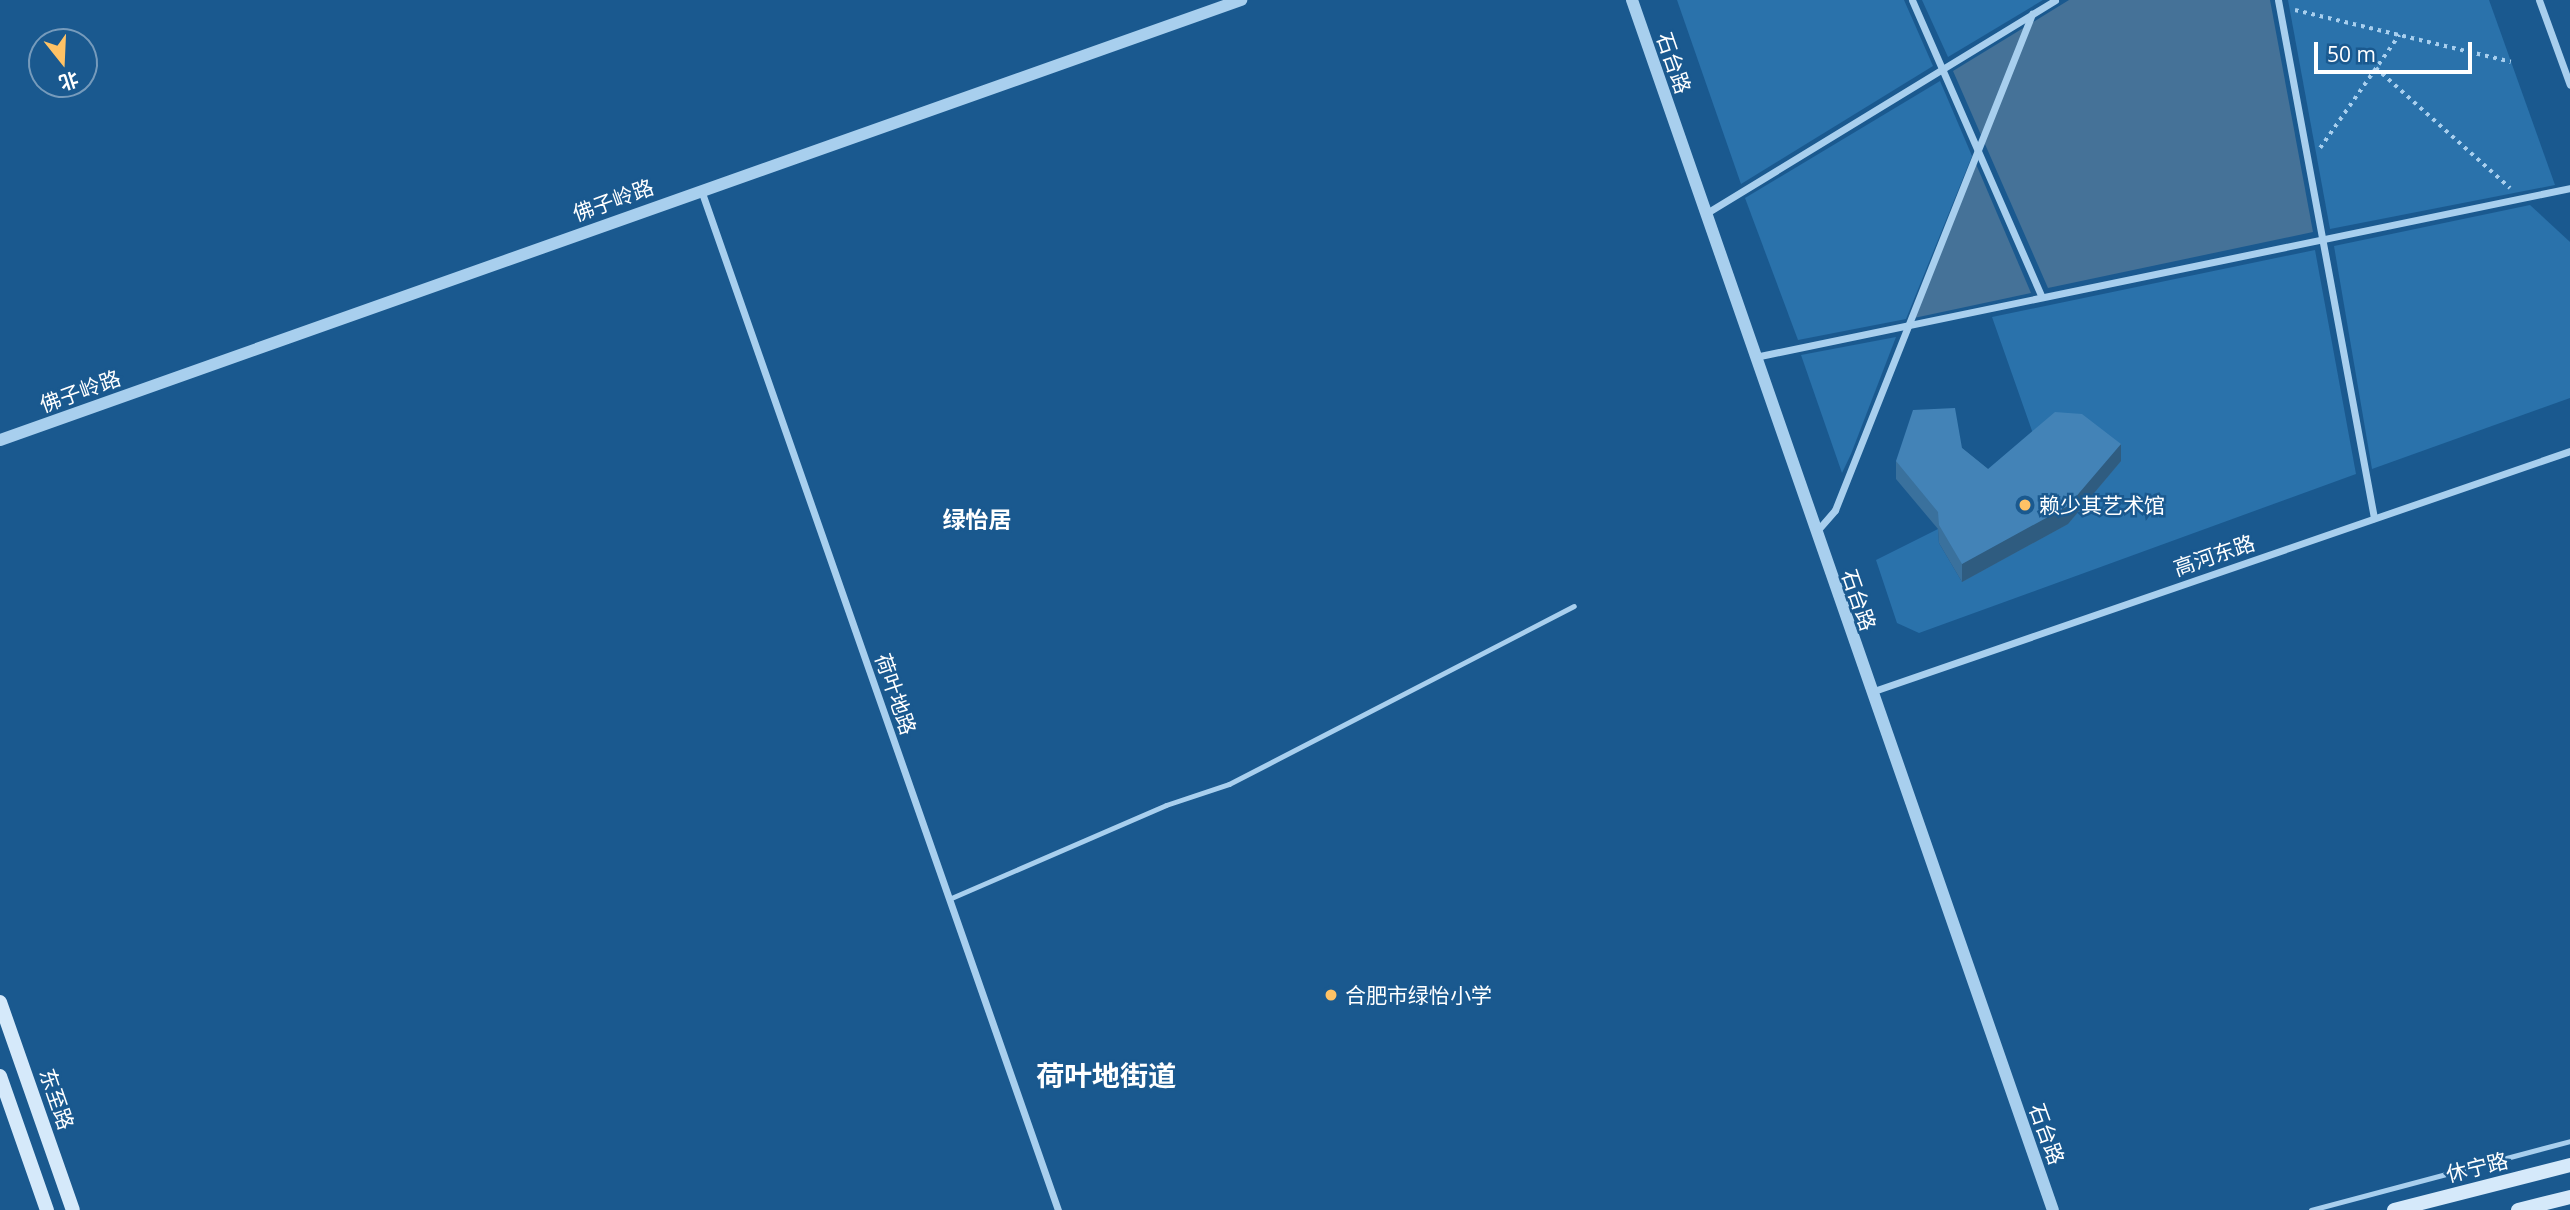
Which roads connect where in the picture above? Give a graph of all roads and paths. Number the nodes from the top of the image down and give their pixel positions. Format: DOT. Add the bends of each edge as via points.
graph roads {
  1 [pos="1241,0"];
  2 [pos="1632,0"];
  3 [pos="1912,0"];
  4 [pos="2055,0"];
  5 [pos="2278,0"];
  6 [pos="2539,0"];
  7 [pos="2289,9"];
  8 [pos="2032,14"];
  9 [pos="2399,35"];
  10 [pos="2511,62"];
  11 [pos="2376,68"];
  12 [pos="1943,69"];
  13 [pos="2570,85"];
  14 [pos="1979,151"];
  15 [pos="2316,154"];
  16 [pos="2570,188"];
  17 [pos="701,189"];
  18 [pos="2521,198"];
  19 [pos="1705,214"];
  20 [pos="2322,239"];
  21 [pos="2042,297"];
  22 [pos="1906,325"];
  23 [pos="1755,357"];
  24 [pos="0,440"];
  25 [pos="2570,451"];
  26 [pos="2374,518"];
  27 [pos="1816,533"];
  28 [pos="1574,606"];
  29 [pos="1870,692"];
  30 [pos="949,899"];
  31 [pos="0,1002"];
  32 [pos="0,1076"];
  33 [pos="2570,1141"];
  34 [pos="2570,1165"];
  35 [pos="2570,1197"];
  36 [pos="47,1210"];
  37 [pos="74,1210"];
  38 [pos="1059,1210"];
  39 [pos="2053,1210"];
  40 [pos="2311,1210"];
  41 [pos="2394,1210"];
  42 [pos="2518,1210"];
  1 -- 17 [label="street, 佛子岭路"];
  2 -- 19 [label="street, 石台路"];
  3 -- 12 [label="street"];
  4 -- 8 [label="street"];
  5 -- 20 [label="street"];
  6 -- 13 [label="street"];
  7 -- 9 [label="path"];
  8 -- 12 [label="street"];
  8 -- 14 [label="street"];
  9 -- 10 [label="path"];
  9 -- 11 [label="path"];
  11 -- 15 [label="path"];
  11 -- 18 [label="path"];
  12 -- 14 [label="street"];
  12 -- 19 [label="street"];
  14 -- 21 [label="street"];
  14 -- 22 [label="street"];
  16 -- 18 [label="street"];
  17 -- 24 [label="street, 佛子岭路"];
  17 -- 30 [label="street, 荷叶地路"];
  18 -- 20 [label="street"];
  19 -- 23 [label="street, 石台路"];
  20 -- 21 [label="street"];
  20 -- 26 [label="street"];
  21 -- 22 [label="street"];
  22 -- 23 [label="street"];
  22 -- 27 [label="street" via="1835,510"];
  23 -- 27 [label="street, 石台路"];
  25 -- 26 [label="street, 高河东路"];
  26 -- 29 [label="street, 高河东路"];
  27 -- 29 [label="street, 石台路"];
  28 -- 30 [label="lane" via="1229,784 1166,805"];
  29 -- 39 [label="street, 石台路"];
  30 -- 38 [label="street, 荷叶地路"];
  31 -- 37 [label="main road, 东至路"];
  32 -- 36 [label="main road"];
  33 -- 40 [label="lane"];
  34 -- 41 [label="main road, 休宁路"];
  35 -- 42 [label="main road"];
}
